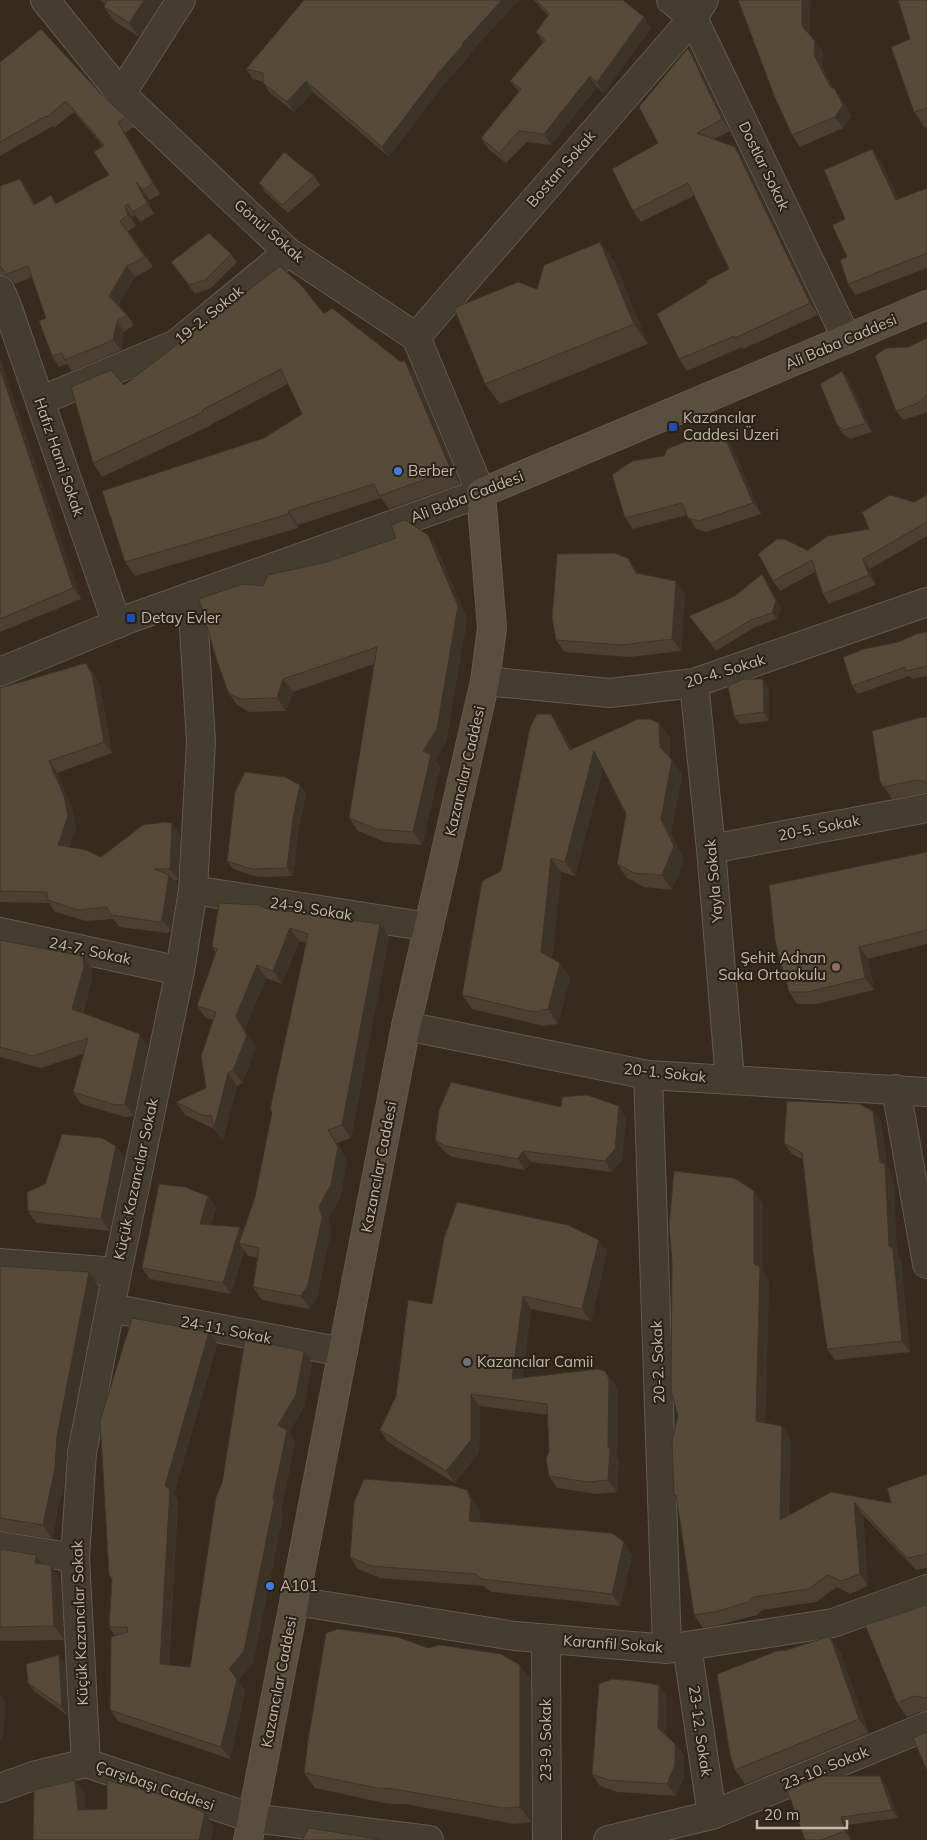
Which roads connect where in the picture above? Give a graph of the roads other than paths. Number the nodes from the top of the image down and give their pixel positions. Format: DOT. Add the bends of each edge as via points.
graph roads {
  1 [pos="45,0"];
  2 [pos="181,0"];
  3 [pos="671,0"];
  4 [pos="698,9"];
  5 [pos="122,94"];
  6 [pos="288,252"];
  7 [pos="0,290"];
  8 [pos="927,305"];
  9 [pos="416,337"];
  10 [pos="847,339"];
  11 [pos="40,401"];
  12 [pos="481,494"];
  13 [pos="192,596"];
  14 [pos="927,602"];
  15 [pos="117,624"];
  16 [pos="0,672"];
  17 [pos="486,681"];
  18 [pos="694,683"];
  19 [pos="927,808"];
  20 [pos="711,849"];
  21 [pos="194,890"];
  22 [pos="429,928"];
  23 [pos="0,932"];
  24 [pos="180,971"];
  25 [pos="406,1026"];
  26 [pos="648,1075"];
  27 [pos="730,1080"];
  28 [pos="896,1089"];
  29 [pos="927,1092"];
  30 [pos="0,1263"];
  31 [pos="927,1264"];
  32 [pos="116,1272"];
  33 [pos="110,1308"];
  34 [pos="343,1352"];
  35 [pos="0,1546"];
  36 [pos="75,1558"];
  37 [pos="927,1589"];
  38 [pos="295,1601"];
  39 [pos="546,1639"];
  40 [pos="677,1648"];
  41 [pos="927,1726"];
  42 [pos="86,1763"];
  43 [pos="0,1788"];
  44 [pos="712,1815"];
  45 [pos="250,1829"];
  46 [pos="429,1840"];
  47 [pos="547,1840"];
  48 [pos="608,1840"];
  1 -- 5 [label="street, Gönül Sokak"];
  2 -- 5 [label="street"];
  3 -- 4 [label="street, Dostlar Sokak"];
  4 -- 9 [label="street, Bostan Sokak"];
  4 -- 10 [label="street, Dostlar Sokak"];
  5 -- 6 [label="street, Gönül Sokak"];
  6 -- 9 [label="street, Gönül Sokak"];
  6 -- 11 [label="street, 19-2. Sokak" via="176,344"];
  7 -- 11 [label="street, Hafız Hami Sokak"];
  8 -- 10 [label="main road, Ali Baba Caddesi"];
  9 -- 12 [label="street"];
  10 -- 12 [label="main road, Ali Baba Caddesi"];
  11 -- 15 [label="street, Hafız Hami Sokak"];
  12 -- 13 [label="street, Ali Baba Caddesi"];
  12 -- 17 [label="main road, Kazancılar Caddesi" via="492,628"];
  13 -- 15 [label="street, Ali Baba Caddesi"];
  13 -- 21 [label="street, Küçük Kazancılar Sokak" via="201,742"];
  14 -- 18 [label="street, 20-4. Sokak"];
  15 -- 16 [label="street, Ali Baba Caddesi"];
  17 -- 18 [label="street, 20-4. Sokak" via="610,694"];
  17 -- 22 [label="main road, Kazancılar Caddesi"];
  18 -- 20 [label="street, Yayla Sokak"];
  19 -- 20 [label="street, 20-5. Sokak"];
  20 -- 27 [label="street, Yayla Sokak"];
  21 -- 22 [label="street, 24-9. Sokak"];
  21 -- 24 [label="street, Küçük Kazancılar Sokak"];
  22 -- 25 [label="main road, Kazancılar Caddesi"];
  23 -- 24 [label="street, 24-7. Sokak"];
  24 -- 32 [label="street, Küçük Kazancılar Sokak"];
  25 -- 26 [label="street, 20-1. Sokak"];
  25 -- 34 [label="main road, Kazancılar Caddesi"];
  26 -- 27 [label="street, 20-1. Sokak"];
  26 -- 40 [label="street, 20-2. Sokak"];
  27 -- 28 [label="street, 20-1. Sokak"];
  28 -- 29 [label="street, 20-1. Sokak"];
  28 -- 31 [label="street"];
  30 -- 32 [label="street"];
  32 -- 33 [label="street, Küçük Kazancılar Sokak"];
  33 -- 34 [label="street, 24-11. Sokak"];
  33 -- 36 [label="street, Küçük Kazancılar Sokak" via="82,1453"];
  34 -- 38 [label="main road, Kazancılar Caddesi"];
  35 -- 36 [label="street"];
  36 -- 42 [label="street, Küçük Kazancılar Sokak"];
  37 -- 40 [label="street, Karanfil Sokak" via="833,1623"];
  38 -- 39 [label="street, Karanfil Sokak"];
  38 -- 45 [label="main road, Kazancılar Caddesi"];
  39 -- 40 [label="street, Karanfil Sokak"];
  39 -- 47 [label="street, 23-9. Sokak"];
  40 -- 44 [label="street, 23-12. Sokak"];
  41 -- 44 [label="street, 23-10. Sokak"];
  42 -- 43 [label="street, Çarşıbaşı Caddesi"];
  42 -- 45 [label="street, Çarşıbaşı Caddesi"];
  44 -- 48 [label="street, 23-10. Sokak"];
  45 -- 46 [label="street"];
}
